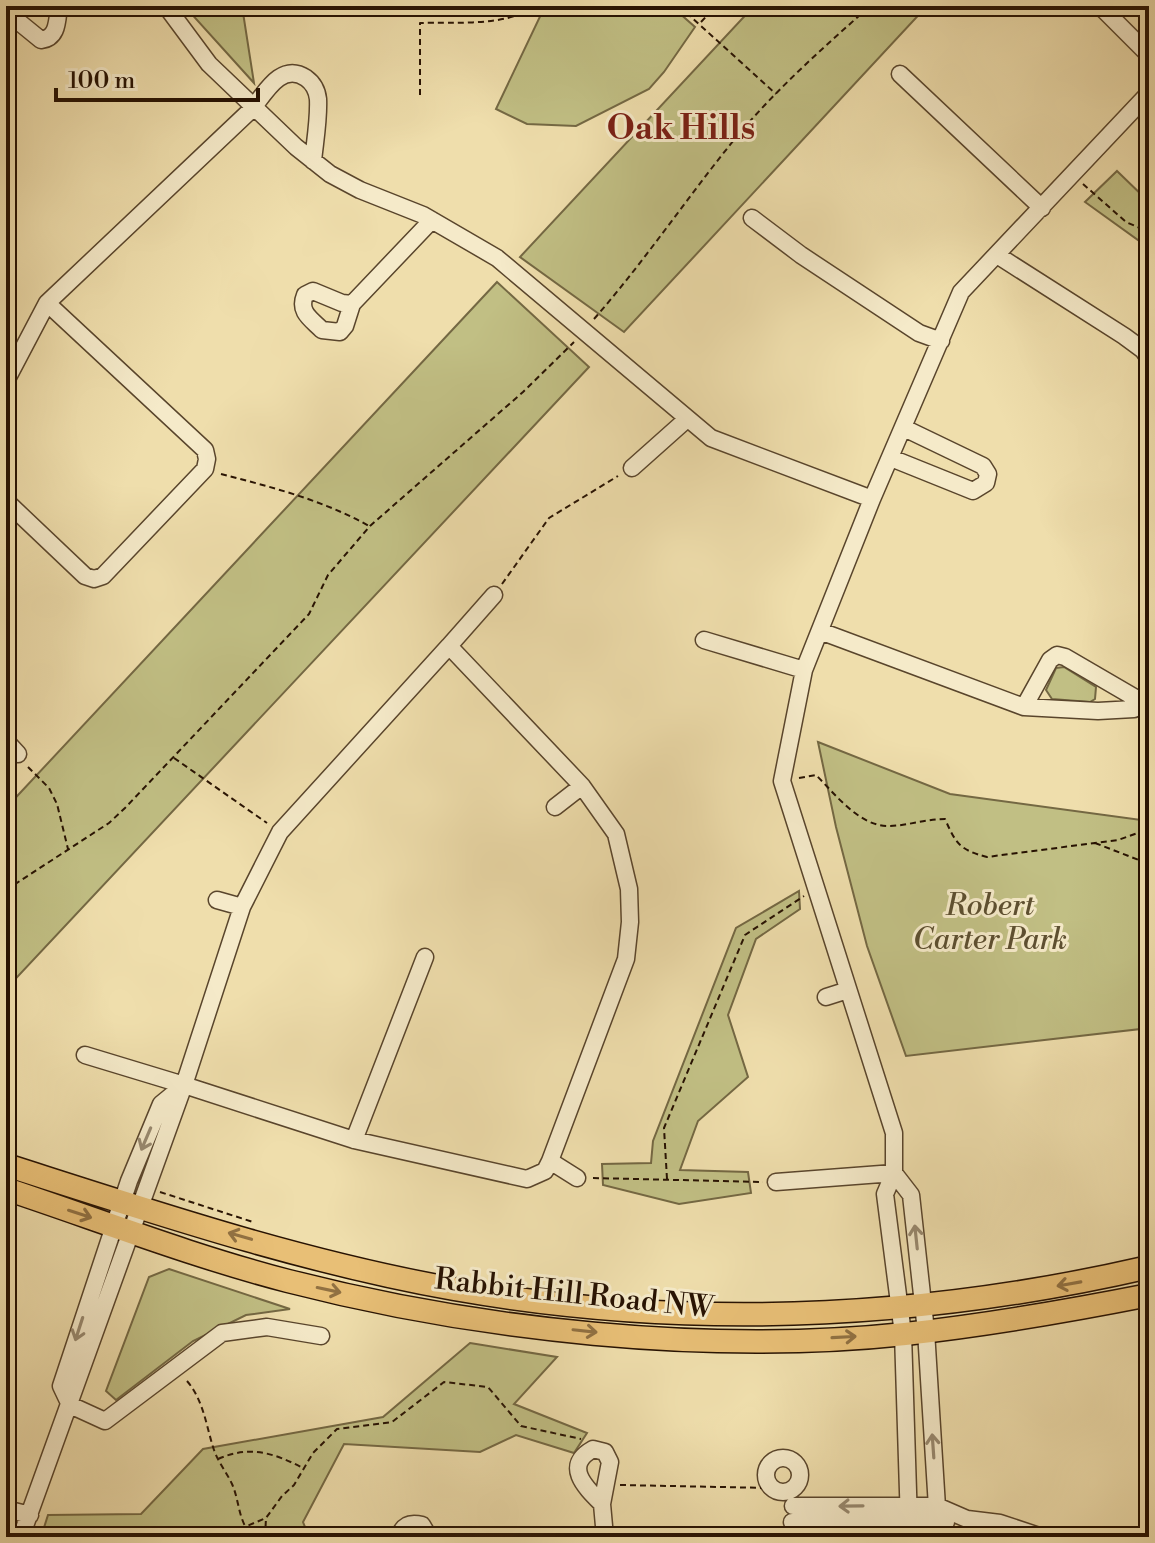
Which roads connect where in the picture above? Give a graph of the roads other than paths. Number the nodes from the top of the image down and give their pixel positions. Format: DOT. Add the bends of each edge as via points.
graph roads {
  1 [pos="12,6"];
  2 [pos="59,6"];
  3 [pos="166,6"];
  4 [pos="1100,6"];
  5 [pos="1149,55"];
  6 [pos="900,74"];
  7 [pos="1149,93"];
  8 [pos="253,108"];
  9 [pos="313,161"];
  10 [pos="1042,208"];
  11 [pos="752,218"];
  12 [pos="432,220"];
  13 [pos="997,255"];
  14 [pos="47,303"];
  15 [pos="352,304"];
  16 [pos="941,341"];
  17 [pos="1149,359"];
  18 [pos="6,381"];
  19 [pos="687,419"];
  20 [pos="904,428"];
  21 [pos="891,458"];
  22 [pos="632,468"];
  23 [pos="872,499"];
  24 [pos="6,501"];
  25 [pos="494,595"];
  26 [pos="820,631"];
  27 [pos="704,640"];
  28 [pos="449,646"];
  29 [pos="804,670"];
  30 [pos="1146,699"];
  31 [pos="1024,707"];
  32 [pos="6,741"];
  33 [pos="18,754"];
  34 [pos="582,786"];
  35 [pos="555,807"];
  36 [pos="217,900"];
  37 [pos="242,907"];
  38 [pos="425,957"];
  39 [pos="848,990"];
  40 [pos="826,997"];
  41 [pos="85,1055"];
  42 [pos="184,1085"];
  43 [pos="354,1140"];
  44 [pos="550,1161"];
  45 [pos="6,1165"];
  46 [pos="894,1173"];
  47 [pos="577,1178"];
  48 [pos="776,1182"];
  49 [pos="6,1189"];
  50 [pos="137,1199"];
  51 [pos="123,1228"];
  52 [pos="1149,1267"];
  53 [pos="1149,1295"];
  54 [pos="912,1308"];
  55 [pos="926,1331"];
  56 [pos="903,1334"];
  57 [pos="321,1336"];
  58 [pos="70,1405"];
  59 [pos="602,1504"];
  60 [pos="908,1505"];
  61 [pos="937,1506"];
  62 [pos="6,1509"];
  63 [pos="791,1514"];
  64 [pos="967,1519"];
  65 [pos="909,1523"];
  66 [pos="938,1523"];
  67 [pos="7,1526"];
  68 [pos="25,1527"];
  69 [pos="399,1537"];
  70 [pos="429,1537"];
  71 [pos="605,1537"];
  72 [pos="1042,1537"];
  1 -- 2 [label="street" via="14,18 41,40 54,33"];
  3 -- 8 [label="street" via="196,49"];
  4 -- 5 [label="street"];
  6 -- 10 [label="street"];
  7 -- 10 [label="street"];
  8 -- 9 [label="street"];
  8 -- 9 [label="street" via="282,75 302,75 312,82 318,101"];
  8 -- 14 [label="street"];
  9 -- 12 [label="street" via="360,190"];
  10 -- 13 [label="street"];
  11 -- 16 [label="street" via="919,333"];
  12 -- 15 [label="street"];
  12 -- 19 [label="street" via="497,258"];
  13 -- 16 [label="street" via="961,292"];
  13 -- 17 [label="street" via="1124,336"];
  14 -- 18 [label="street"];
  14 -- 24 [label="street" via="205,450 205,469 103,576 94,579"];
  16 -- 20 [label="street"];
  19 -- 22 [label="street"];
  19 -- 23 [label="street" via="711,438"];
  20 -- 21 [label="street"];
  20 -- 21 [label="street" via="983,466 986,483 973,491"];
  21 -- 23 [label="street"];
  23 -- 26 [label="street"];
  25 -- 28 [label="street"];
  26 -- 29 [label="street"];
  26 -- 31 [label="street"];
  27 -- 29 [label="street"];
  28 -- 34 [label="street"];
  28 -- 37 [label="street" via="280,832"];
  29 -- 39 [label="street" via="782,781"];
  30 -- 31 [label="street" via="1134,709"];
  30 -- 31 [label="street" via="1057,655"];
  32 -- 33 [label="street"];
  34 -- 35 [label="street"];
  34 -- 44 [label="street" via="616,834 629,889 630,922 626,959"];
  36 -- 37 [label="street"];
  37 -- 42 [label="street"];
  38 -- 43 [label="street"];
  39 -- 40 [label="street"];
  39 -- 46 [label="street" via="894,1133"];
  41 -- 42 [label="street"];
  42 -- 43 [label="street"];
  42 -- 50 [label="street"];
  42 -- 50 [label="street, one-way" via="161,1104"];
  43 -- 44 [label="street" via="514,1178 536,1177"];
  44 -- 47 [label="street"];
  45 -- 50 [label="main road, Rabbit Hill Road NW"];
  46 -- 48 [label="street"];
  46 -- 54 [label="street" via="885,1194"];
  54 -- 46 [label="street, one-way" via="911,1195"];
  49 -- 51 [label="main road, Rabbit Hill Road NW, one-way"];
  50 -- 51 [label="street"];
  54 -- 50 [label="main road, Rabbit Hill Road NW, one-way" via="757,1315 657,1312 485,1293 342,1265"];
  51 -- 56 [label="main road, Rabbit Hill Road NW, one-way" via="288,1281 452,1316 668,1339"];
  51 -- 58 [label="street" via="61,1386"];
  52 -- 54 [label="main road, Rabbit Hill Road NW, one-way"];
  53 -- 55 [label="main road, Rabbit Hill Road NW"];
  54 -- 55 [label="street"];
  54 -- 56 [label="street"];
  55 -- 56 [label="main road, Rabbit Hill Road NW"];
  61 -- 55 [label="street, one-way"];
  56 -- 60 [label="street"];
  57 -- 58 [label="street" via="267,1327 222,1333 105,1421"];
  58 -- 68 [label="street"];
  59 -- 59 [label="street" via="610,1462 605,1452 593,1449 585,1453 578,1473"];
  59 -- 71 [label="street"];
  60 -- 61 [label="street"];
  60 -- 63 [label="street, one-way"];
  60 -- 65 [label="street"];
  61 -- 64 [label="street"];
  61 -- 66 [label="street"];
  62 -- 68 [label="street"];
  63 -- 63 [label="street" via="766,1477 769,1465 778,1459 797,1465 800,1476"];
  63 -- 65 [label="street"];
  64 -- 66 [label="street"];
  64 -- 72 [label="street"];
  65 -- 66 [label="street"];
  67 -- 68 [label="street"];
  69 -- 70 [label="street" via="412,1522 422,1525"];
}
